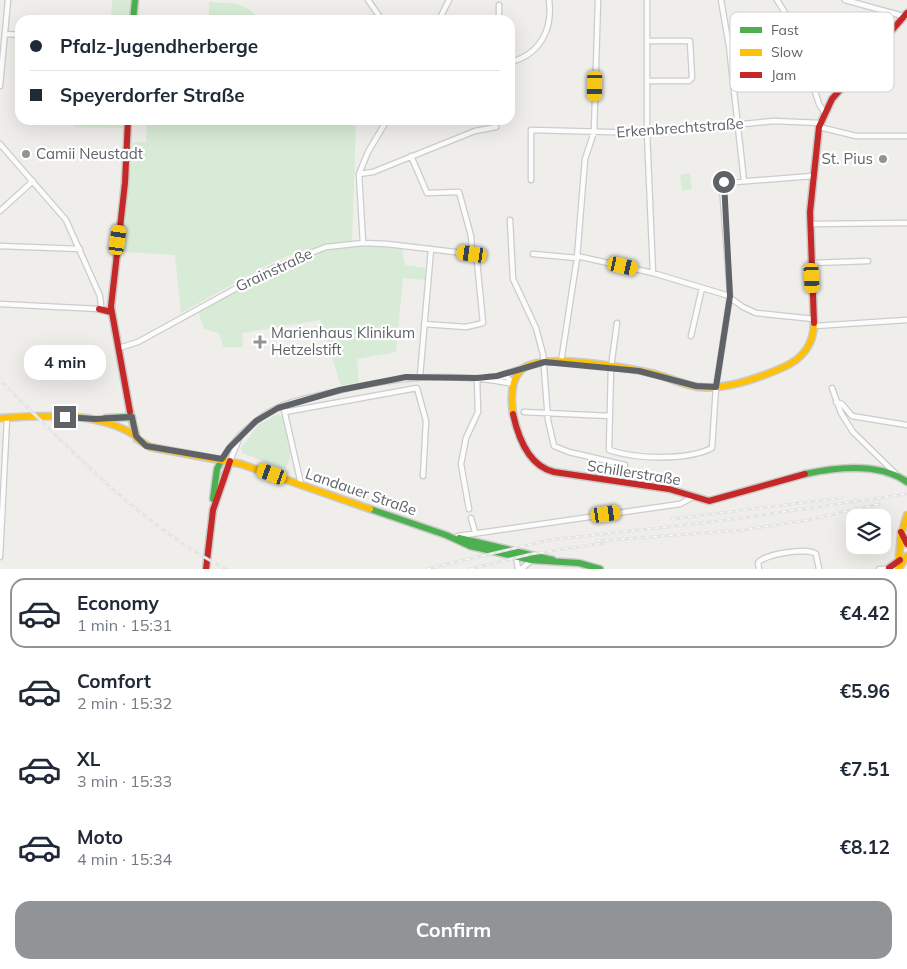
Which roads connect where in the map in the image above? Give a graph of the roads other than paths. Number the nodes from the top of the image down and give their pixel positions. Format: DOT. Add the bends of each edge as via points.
graph roads {
  1 [pos="8,0"];
  2 [pos="135,0"];
  3 [pos="368,0"];
  4 [pos="449,0"];
  5 [pos="549,0"];
  6 [pos="598,0"];
  7 [pos="646,0"];
  8 [pos="721,0"];
  9 [pos="777,0"];
  10 [pos="845,0"];
  11 [pos="499,5"];
  12 [pos="785,12"];
  13 [pos="894,12"];
  14 [pos="134,15"];
  15 [pos="378,15"];
  16 [pos="442,15"];
  17 [pos="499,15"];
  18 [pos="906,15"];
  19 [pos="894,29"];
  20 [pos="5,34"];
  21 [pos="15,35"];
  22 [pos="647,41"];
  23 [pos="515,60"];
  24 [pos="730,66"];
  25 [pos="647,81"];
  26 [pos="0,86"];
  27 [pos="734,92"];
  28 [pos="815,92"];
  29 [pos="839,92"];
  30 [pos="824,112"];
  31 [pos="738,124"];
  32 [pos="128,125"];
  33 [pos="384,125"];
  34 [pos="819,125"];
  35 [pos="496,127"];
  36 [pos="594,132"];
  37 [pos="647,132"];
  38 [pos="907,136"];
  39 [pos="0,144"];
  40 [pos="411,156"];
  41 [pos="359,174"];
  42 [pos="813,176"];
  43 [pos="531,180"];
  44 [pos="744,180"];
  45 [pos="33,181"];
  46 [pos="0,211"];
  47 [pos="510,220"];
  48 [pos="907,223"];
  49 [pos="810,224"];
  50 [pos="363,243"];
  51 [pos="0,246"];
  52 [pos="80,248"];
  53 [pos="431,249"];
  54 [pos="472,254"];
  55 [pos="533,254"];
  56 [pos="577,257"];
  57 [pos="868,261"];
  58 [pos="812,263"];
  59 [pos="653,273"];
  60 [pos="702,288"];
  61 [pos="100,296"];
  62 [pos="730,296"];
  63 [pos="111,299"];
  64 [pos="0,304"];
  65 [pos="99,309"];
  66 [pos="111,309"];
  67 [pos="907,320"];
  68 [pos="814,322"];
  69 [pos="617,323"];
  70 [pos="424,324"];
  71 [pos="691,336"];
  72 [pos="119,348"];
  73 [pos="545,362"];
  74 [pos="561,362"];
  75 [pos="526,367"];
  76 [pos="611,367"];
  77 [pos="420,376"];
  78 [pos="497,376"];
  79 [pos="477,378"];
  80 [pos="514,384"];
  81 [pos="716,387"];
  82 [pos="832,388"];
  83 [pos="836,402"];
  84 [pos="283,405"];
  85 [pos="286,412"];
  86 [pos="524,412"];
  87 [pos="548,414"];
  88 [pos="610,416"];
  89 [pos="132,417"];
  90 [pos="4,418"];
  91 [pos="95,419"];
  92 [pos="907,425"];
  93 [pos="136,436"];
  94 [pos="240,438"];
  95 [pos="222,459"];
  96 [pos="230,461"];
  97 [pos="625,465"];
  98 [pos="896,474"];
  99 [pos="423,476"];
  100 [pos="907,482"];
  101 [pos="301,484"];
  102 [pos="692,497"];
  103 [pos="1,501"];
  104 [pos="469,509"];
  105 [pos="213,510"];
  106 [pos="907,515"];
  107 [pos="471,518"];
  108 [pos="475,532"];
  109 [pos="452,538"];
  110 [pos="905,547"];
  111 [pos="0,555"];
  112 [pos="907,556"];
  113 [pos="516,557"];
  114 [pos="532,560"];
  115 [pos="900,560"];
  116 [pos="561,562"];
  117 [pos="889,568"];
  118 [pos="206,569"];
  119 [pos="519,569"];
  120 [pos="600,569"];
  121 [pos="759,569"];
  122 [pos="819,569"];
  123 [pos="879,569"];
  124 [pos="898,569"];
  1 -- 20 [label="street"];
  2 -- 14 [label="street"];
  3 -- 15 [label="street"];
  4 -- 16 [label="street"];
  5 -- 23 [label="street" via="550,19 544,37 528,55"];
  6 -- 36 [label="street"];
  7 -- 22 [label="street"];
  8 -- 24 [label="street"];
  9 -- 12 [label="street"];
  10 -- 13 [label="street"];
  11 -- 17 [label="street"];
  18 -- 19 [label="street"];
  20 -- 21 [label="street"];
  20 -- 26 [label="street"];
  22 -- 25 [label="street"];
  22 -- 25 [label="street" via="690,41 692,78 689,81"];
  25 -- 37 [label="street"];
  27 -- 31 [label="street"];
  28 -- 30 [label="street"];
  29 -- 30 [label="street"];
  30 -- 34 [label="street"];
  31 -- 34 [label="street, Erkenbrechtstraße" via="782,121"];
  31 -- 37 [label="street, Erkenbrechtstraße"];
  31 -- 44 [label="street"];
  32 -- 63 [label="street" via="125,183"];
  33 -- 41 [label="street"];
  34 -- 38 [label="street, Erkenbrechtstraße" via="856,136"];
  34 -- 42 [label="street"];
  35 -- 40 [label="street" via="475,131"];
  36 -- 37 [label="street, Erkenbrechtstraße"];
  36 -- 43 [label="street, Erkenbrechtstraße" via="531,130"];
  36 -- 56 [label="street" via="585,159"];
  37 -- 59 [label="street"];
  39 -- 45 [label="street"];
  40 -- 41 [label="street" via="373,172"];
  40 -- 54 [label="street" via="427,193 459,192 471,236"];
  41 -- 50 [label="street"];
  42 -- 44 [label="street"];
  42 -- 49 [label="street"];
  44 -- 62 [label="street" via="722,185"];
  45 -- 46 [label="street"];
  45 -- 52 [label="street" via="66,220"];
  47 -- 73 [label="street" via="515,284 536,328"];
  48 -- 49 [label="street"];
  49 -- 58 [label="street"];
  50 -- 53 [label="street, Grainstraße"];
  50 -- 72 [label="street, Grainstraße" via="326,247 297,257 138,342"];
  51 -- 52 [label="street"];
  52 -- 61 [label="street"];
  53 -- 54 [label="street, Grainstraße"];
  53 -- 70 [label="street"];
  54 -- 70 [label="street" via="477,262 483,323 466,328"];
  55 -- 56 [label="street"];
  56 -- 59 [label="street"];
  56 -- 74 [label="street"];
  57 -- 58 [label="street"];
  58 -- 68 [label="street"];
  59 -- 60 [label="street"];
  60 -- 62 [label="street"];
  60 -- 71 [label="street"];
  61 -- 63 [label="street"];
  61 -- 65 [label="street"];
  62 -- 68 [label="street" via="756,313"];
  62 -- 81 [label="street"];
  63 -- 66 [label="street"];
  64 -- 65 [label="street"];
  65 -- 66 [label="street"];
  66 -- 72 [label="street"];
  67 -- 68 [label="street"];
  68 -- 81 [label="street" via="810,345 791,364"];
  69 -- 76 [label="street"];
  70 -- 77 [label="street"];
  72 -- 89 [label="street"];
  73 -- 74 [label="street"];
  73 -- 75 [label="street"];
  73 -- 87 [label="street"];
  74 -- 76 [label="street"];
  75 -- 78 [label="street"];
  75 -- 80 [label="street"];
  76 -- 81 [label="street" via="656,374 696,386"];
  76 -- 88 [label="street"];
  77 -- 79 [label="street"];
  77 -- 84 [label="street"];
  78 -- 79 [label="street"];
  78 -- 80 [label="street" via="509,378"];
  79 -- 80 [label="street"];
  79 -- 104 [label="street" via="478,414 466,438 461,464"];
  80 -- 102 [label="street, Schillerstraße" via="513,403 518,432 530,456 540,466 594,480 669,489"];
  81 -- 88 [label="street" via="714,443 706,451 651,456 609,450"];
  82 -- 83 [label="street"];
  83 -- 92 [label="street" via="852,416"];
  83 -- 98 [label="street" via="859,439"];
  84 -- 85 [label="street"];
  84 -- 94 [label="street" via="262,417"];
  85 -- 99 [label="street" via="414,387 418,389 425,415"];
  85 -- 101 [label="street"];
  86 -- 87 [label="street"];
  87 -- 88 [label="street"];
  87 -- 97 [label="street" via="556,448"];
  89 -- 91 [label="street"];
  89 -- 93 [label="street"];
  90 -- 91 [label="street" via="50,416"];
  90 -- 103 [label="street"];
  91 -- 93 [label="street, Landauer Straße" via="116,423"];
  93 -- 95 [label="street, Landauer Straße" via="150,447"];
  94 -- 95 [label="street"];
  94 -- 96 [label="street"];
  95 -- 96 [label="street, Landauer Straße"];
  95 -- 105 [label="street" via="214,482"];
  96 -- 101 [label="street, Landauer Straße"];
  96 -- 105 [label="street"];
  98 -- 100 [label="street, Schillerstraße"];
  98 -- 102 [label="street, Schillerstraße" via="858,468 822,470 717,500"];
  101 -- 109 [label="street, Landauer Straße"];
  102 -- 108 [label="street" via="680,504"];
  103 -- 111 [label="street"];
  105 -- 118 [label="street"];
  106 -- 110 [label="street" via="901,528"];
  107 -- 108 [label="street"];
  108 -- 109 [label="street"];
  109 -- 113 [label="street, Landauer Straße" via="470,546"];
  109 -- 116 [label="street, Landauer Straße"];
  110 -- 115 [label="street"];
  112 -- 124 [label="street"];
  113 -- 114 [label="street, Landauer Straße"];
  113 -- 119 [label="street"];
  114 -- 116 [label="street, Landauer Straße"];
  114 -- 119 [label="street"];
  115 -- 117 [label="street"];
  115 -- 124 [label="street"];
  116 -- 120 [label="street, Landauer Straße"];
  117 -- 123 [label="street"];
  117 -- 124 [label="street"];
  121 -- 122 [label="street" via="758,563 764,556 809,550 816,554"];
}
